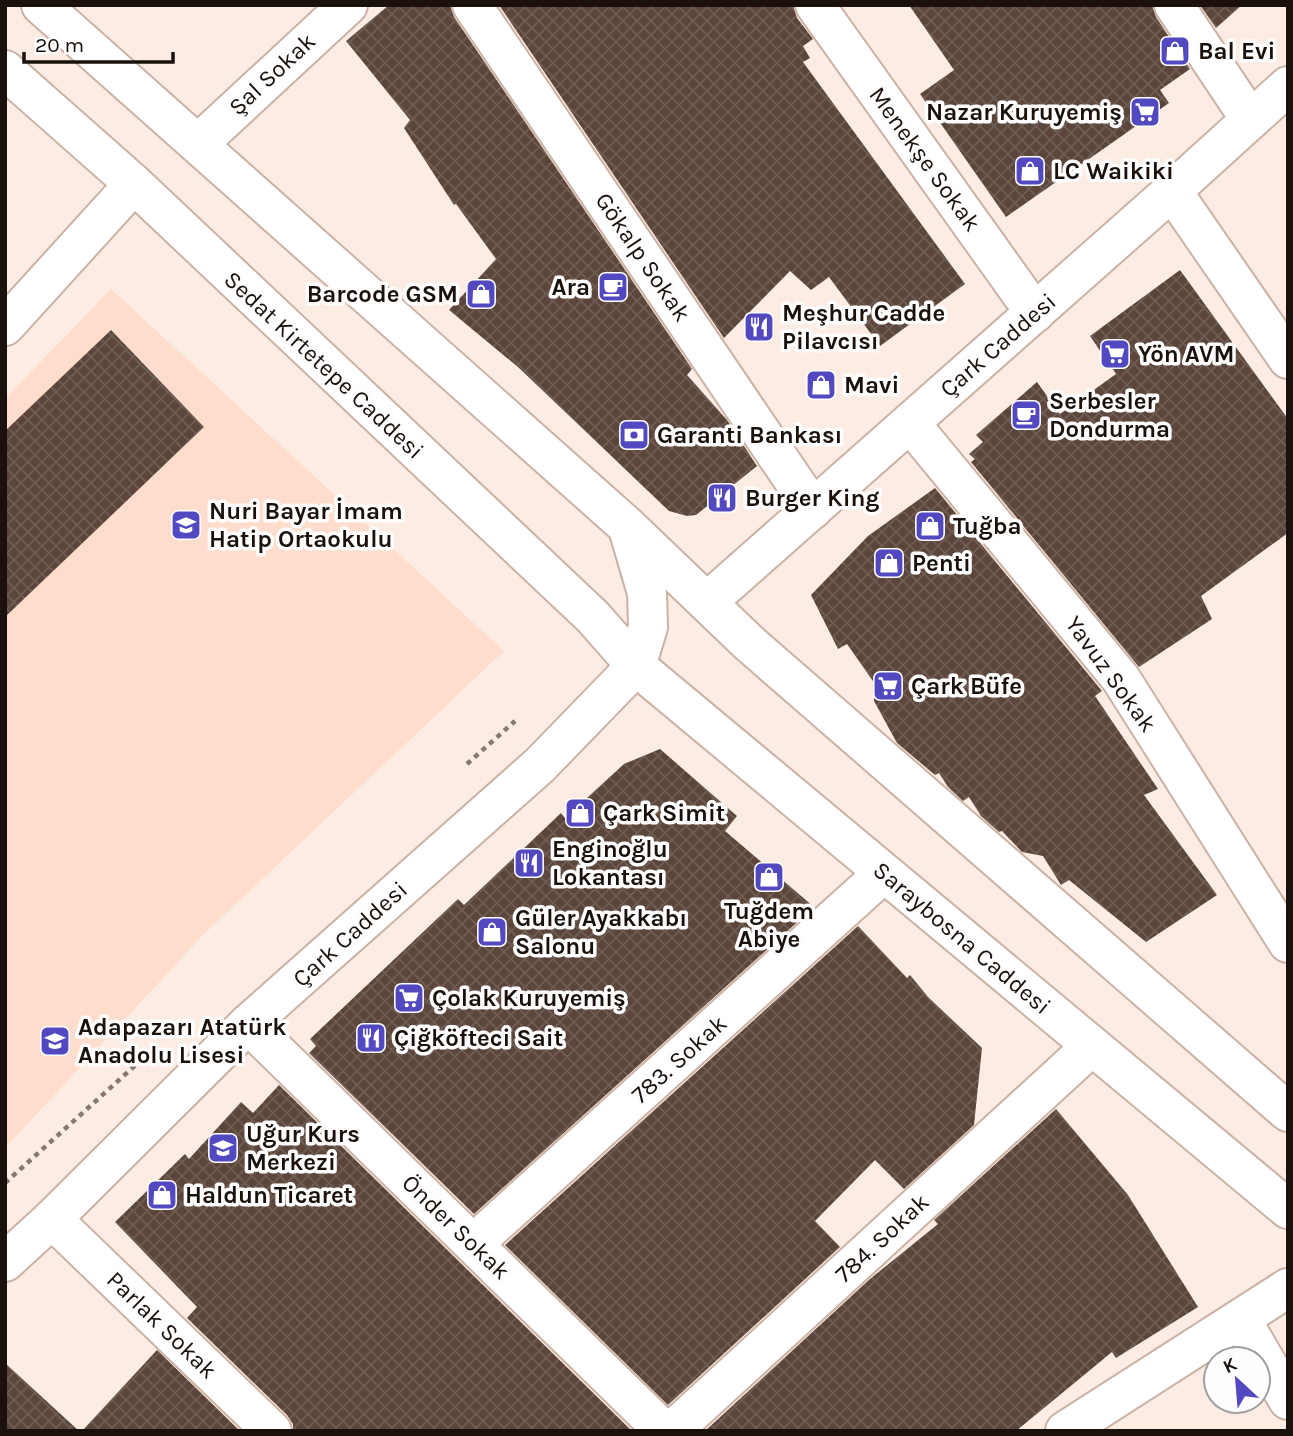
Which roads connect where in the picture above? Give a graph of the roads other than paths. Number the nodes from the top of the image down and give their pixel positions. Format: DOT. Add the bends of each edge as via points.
graph roads {
  1 [pos="41,5"];
  2 [pos="348,5"];
  3 [pos="472,5"];
  4 [pos="815,5"];
  5 [pos="1174,5"];
  6 [pos="5,70"];
  7 [pos="1288,86"];
  8 [pos="1250,119"];
  9 [pos="198,144"];
  10 [pos="134,184"];
  11 [pos="1172,191"];
  12 [pos="1035,313"];
  13 [pos="5,326"];
  14 [pos="1288,359"];
  15 [pos="910,423"];
  16 [pos="813,509"];
  17 [pos="627,526"];
  18 [pos="707,602"];
  19 [pos="636,666"];
  20 [pos="884,873"];
  21 [pos="1288,943"];
  22 [pos="248,1024"];
  23 [pos="1092,1046"];
  24 [pos="1288,1112"];
  25 [pos="1288,1209"];
  26 [pos="52,1219"];
  27 [pos="473,1244"];
  28 [pos="5,1262"];
  29 [pos="1288,1288"];
  30 [pos="1241,1320"];
  31 [pos="1288,1400"];
  32 [pos="272,1431"];
  33 [pos="664,1431"];
  34 [pos="672,1431"];
  35 [pos="1065,1431"];
  1 -- 9 [label="street"];
  2 -- 9 [label="street, Şal Sokak"];
  3 -- 16 [label="street, Gökalp Sokak"];
  4 -- 12 [label="street, Menekşe Sokak"];
  5 -- 8 [label="street"];
  6 -- 10 [label="street, Sedat Kirtetepe Caddesi"];
  7 -- 8 [label="street, Çark Caddesi"];
  8 -- 11 [label="street, Çark Caddesi"];
  9 -- 17 [label="street"];
  10 -- 13 [label="street"];
  10 -- 19 [label="street, Sedat Kirtetepe Caddesi" via="593,617"];
  11 -- 12 [label="street, Çark Caddesi"];
  11 -- 14 [label="street"];
  12 -- 15 [label="street, Çark Caddesi"];
  15 -- 16 [label="street, Çark Caddesi"];
  15 -- 21 [label="street, Yavuz Sokak" via="1121,679"];
  16 -- 18 [label="street, Çark Caddesi"];
  17 -- 18 [label="street"];
  17 -- 19 [label="street" via="647,593 648,628"];
  18 -- 24 [label="street" via="748,643"];
  19 -- 20 [label="street, Saraybosna Caddesi"];
  19 -- 22 [label="street, Çark Caddesi" via="540,765"];
  20 -- 23 [label="street, Saraybosna Caddesi"];
  20 -- 27 [label="street, 783. Sokak"];
  22 -- 26 [label="street, Çark Caddesi"];
  22 -- 27 [label="street, Önder Sokak"];
  23 -- 25 [label="street, Saraybosna Caddesi"];
  23 -- 34 [label="street, 784. Sokak"];
  26 -- 28 [label="street, Çark Caddesi"];
  26 -- 32 [label="street, Parlak Sokak"];
  27 -- 33 [label="street, Önder Sokak"];
  29 -- 30 [label="street"];
  30 -- 31 [label="street"];
  30 -- 35 [label="street"];
}
